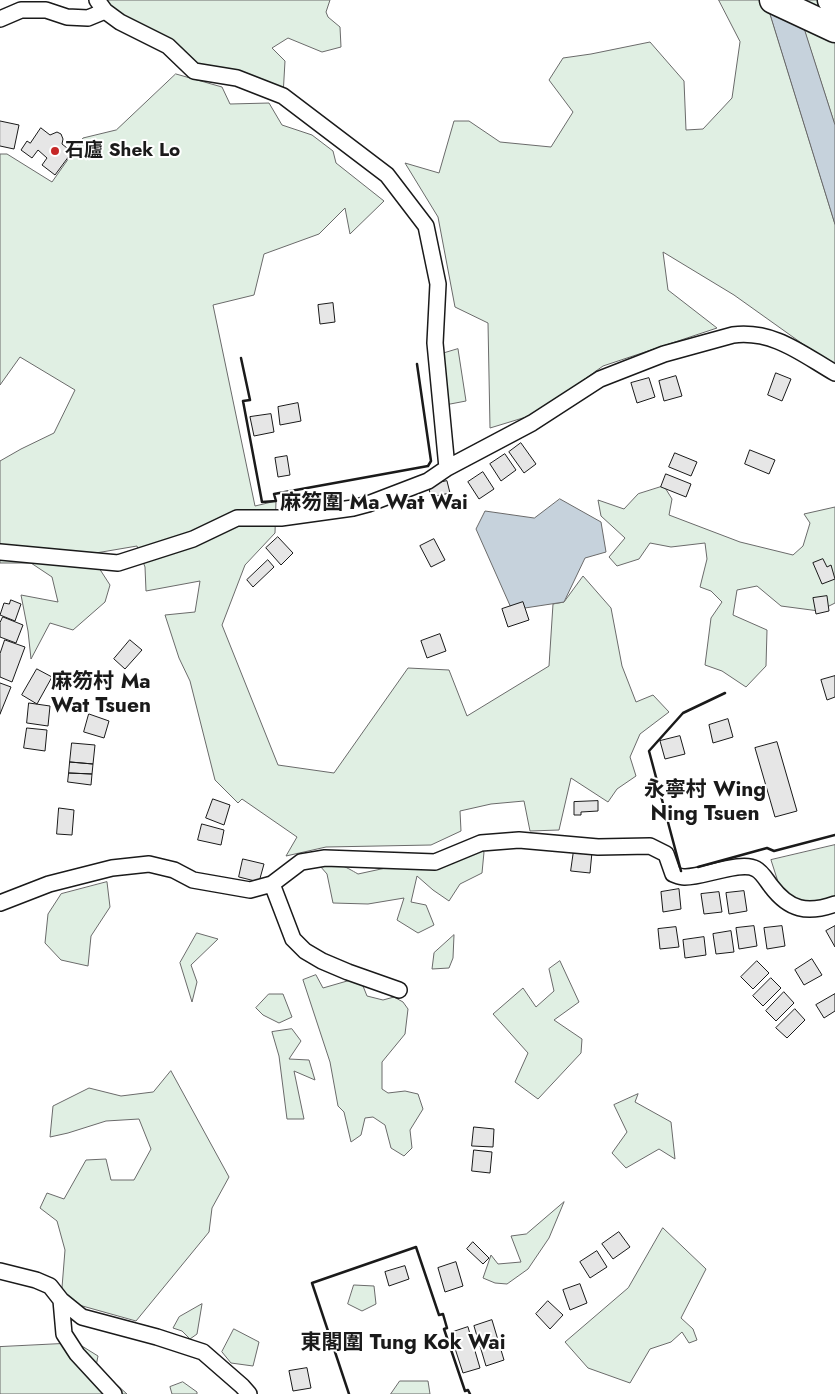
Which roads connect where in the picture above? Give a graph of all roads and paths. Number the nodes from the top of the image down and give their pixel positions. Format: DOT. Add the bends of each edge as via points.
graph roads {
  1 [pos="773,0"];
  2 [pos="830,0"];
  3 [pos="101,5"];
  4 [pos="0,19"];
  5 [pos="833,19"];
  6 [pos="835,373"];
  7 [pos="447,468"];
  8 [pos="0,552"];
  9 [pos="272,884"];
  10 [pos="0,903"];
  11 [pos="835,904"];
  12 [pos="399,990"];
  13 [pos="0,1271"];
  14 [pos="61,1300"];
  15 [pos="114,1394"];
  16 [pos="249,1394"];
  1 -- 5 [label="highway"];
  2 -- 5 [label="highway"];
  3 -- 4 [label="street" via="88,18 67,17 46,10 21,10"];
  3 -- 7 [label="street" via="120,22 168,46 194,71 237,78 282,96 387,175 418,215 426,226 438,284 435,343"];
  6 -- 7 [label="street" via="775,339 761,335 733,335 664,354 600,379 532,423"];
  7 -- 8 [label="street" via="428,481 360,506 281,518 238,518 193,539 118,562"];
  9 -- 10 [label="street" via="250,890 225,886 193,880 174,870 149,864 112,868 48,884"];
  9 -- 11 [label="street" via="301,862 325,858 435,862 481,843 519,840 598,847 650,846 666,854 673,874 683,877 745,866 756,869 791,906 821,909"];
  9 -- 12 [label="street" via="293,939 305,951 339,969"];
  13 -- 14 [label="street" via="50,1286"];
  14 -- 15 [label="street" via="64,1334 77,1354"];
  14 -- 16 [label="street" via="82,1317 157,1336 203,1352"];
}
